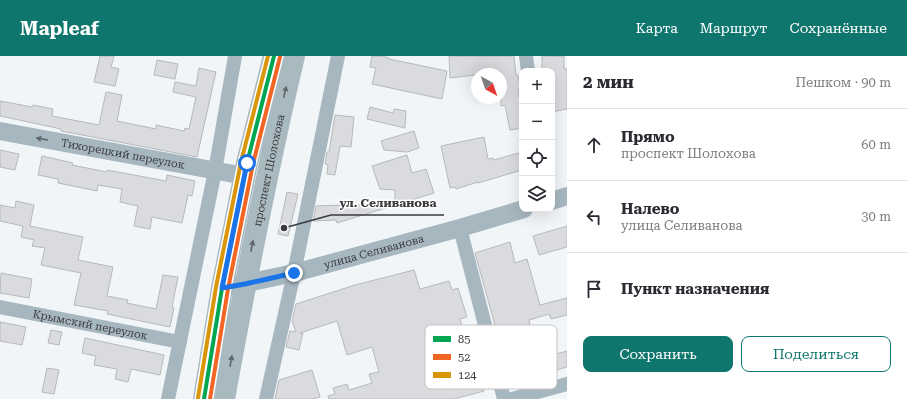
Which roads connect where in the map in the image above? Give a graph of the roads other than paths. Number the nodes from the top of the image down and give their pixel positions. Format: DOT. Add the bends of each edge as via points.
graph roads {
  1 [pos="235,56"];
  2 [pos="274,56"];
  3 [pos="294,56"];
  4 [pos="338,56"];
  5 [pos="526,56"];
  6 [pos="528,68"];
  7 [pos="0,131"];
  8 [pos="215,171"];
  9 [pos="245,176"];
  10 [pos="567,196"];
  11 [pos="555,200"];
  12 [pos="519,210"];
  13 [pos="460,228"];
  14 [pos="294,273"];
  15 [pos="245,284"];
  16 [pos="222,288"];
  17 [pos="0,307"];
  18 [pos="485,325"];
  19 [pos="180,342"];
  20 [pos="567,384"];
  21 [pos="557,387"];
  22 [pos="501,389"];
  23 [pos="549,389"];
  24 [pos="168,399"];
  25 [pos="204,399"];
  26 [pos="224,399"];
  27 [pos="266,399"];
  28 [pos="504,399"];
  29 [pos="512,399"];
  1 -- 8 [label="street"];
  2 -- 9 [label="main road, проспект Шолохова"];
  15 -- 3 [label="main road, проспект Шолохова, one-way"];
  4 -- 14 [label="street"];
  5 -- 6 [label="street"];
  8 -- 7 [label="street, Тихорецкий переулок, one-way"];
  8 -- 9 [label="street, Тихорецкий переулок"];
  8 -- 19 [label="street"];
  9 -- 16 [label="main road, проспект Шолохова"];
  10 -- 11 [label="street"];
  12 -- 13 [label="street, улица Селиванова"];
  13 -- 14 [label="street, улица Селиванова"];
  13 -- 18 [label="street"];
  14 -- 15 [label="street, улица Селиванова"];
  14 -- 27 [label="street"];
  15 -- 16 [label="street, улица Селиванова"];
  26 -- 15 [label="main road, проспект Шолохова, one-way"];
  16 -- 25 [label="main road, проспект Шолохова"];
  17 -- 19 [label="street, Крымский переулок"];
  19 -- 24 [label="street"];
  20 -- 21 [label="street"];
  22 -- 28 [label="street"];
  23 -- 29 [label="street"];
}
